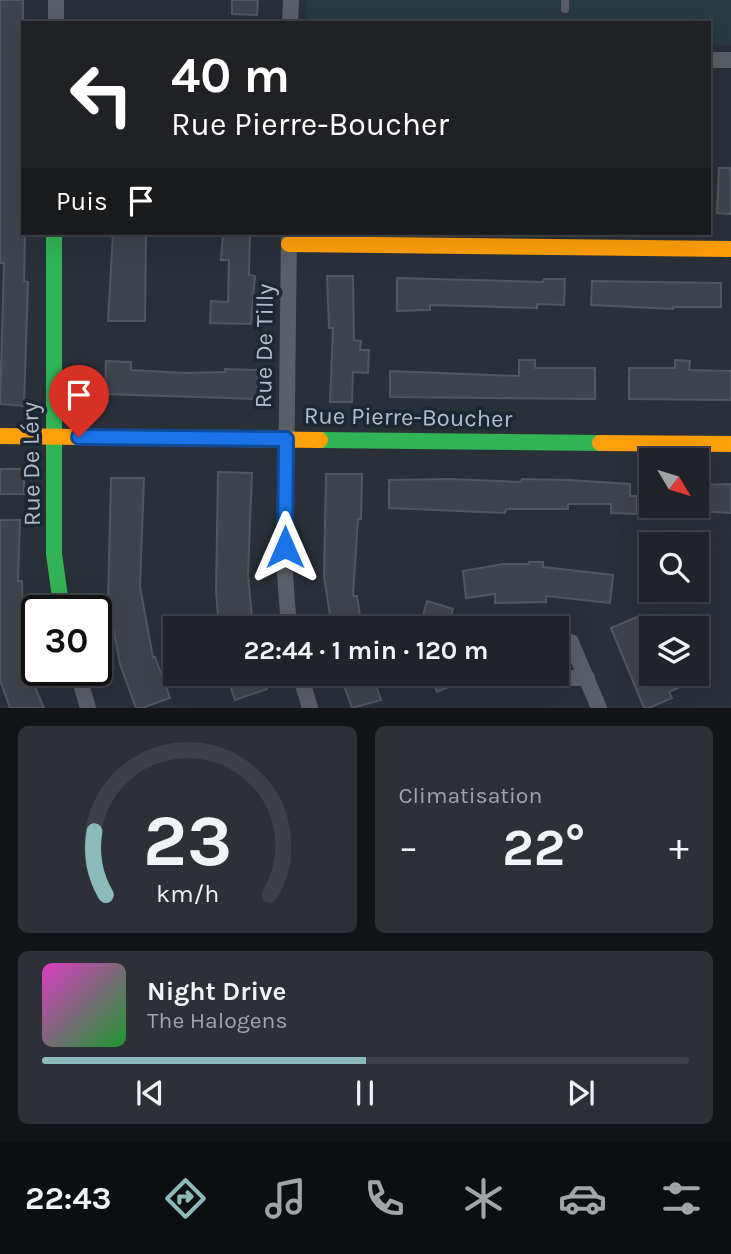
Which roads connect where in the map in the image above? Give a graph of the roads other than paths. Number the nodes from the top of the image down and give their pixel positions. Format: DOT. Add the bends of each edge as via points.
graph roads {
  1 [pos="56,0"];
  2 [pos="290,0"];
  3 [pos="56,21"];
  4 [pos="290,21"];
  5 [pos="711,60"];
  6 [pos="731,60"];
  7 [pos="54,235"];
  8 [pos="289,239"];
  9 [pos="731,249"];
  10 [pos="0,436"];
  11 [pos="54,437"];
  12 [pos="286,439"];
  13 [pos="731,444"];
  14 [pos="60,595"];
  15 [pos="288,616"];
  16 [pos="569,642"];
  17 [pos="569,678"];
  18 [pos="587,678"];
  19 [pos="81,686"];
  20 [pos="304,686"];
  21 [pos="89,708"];
  22 [pos="310,708"];
  23 [pos="598,708"];
  1 -- 3 [label="street"];
  2 -- 4 [label="street"];
  5 -- 6 [label="street"];
  7 -- 11 [label="street, Rue De Léry"];
  8 -- 9 [label="street"];
  8 -- 12 [label="street, Rue De Tilly"];
  10 -- 11 [label="street, Rue Pierre-Boucher"];
  11 -- 12 [label="street, Rue Pierre-Boucher"];
  11 -- 14 [label="street, Rue De Léry" via="54,554"];
  12 -- 13 [label="street, Rue Pierre-Boucher"];
  12 -- 15 [label="street, Rue De Tilly"];
  16 -- 18 [label="street"];
  17 -- 18 [label="street"];
  18 -- 23 [label="street"];
  19 -- 21 [label="street"];
  20 -- 22 [label="street"];
}
